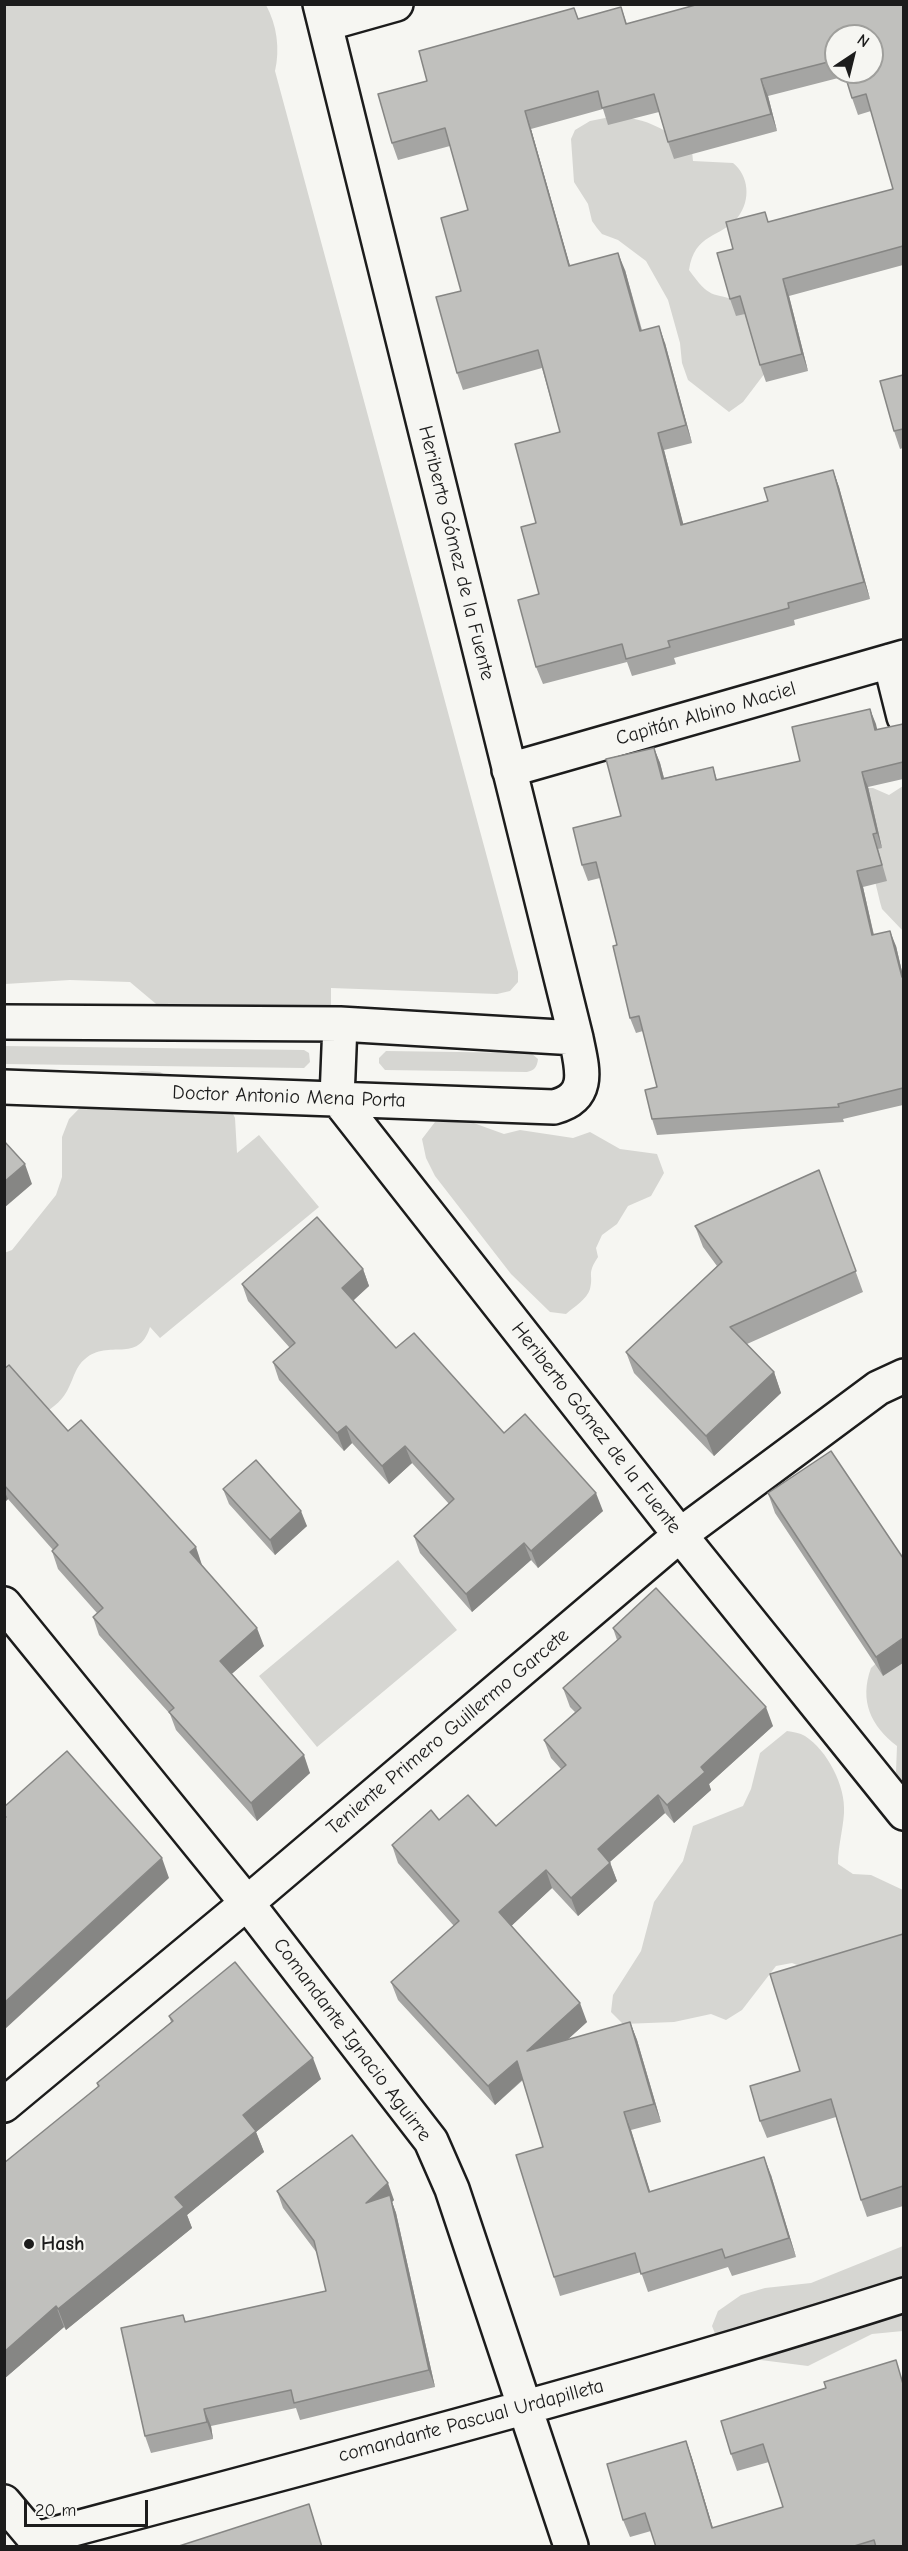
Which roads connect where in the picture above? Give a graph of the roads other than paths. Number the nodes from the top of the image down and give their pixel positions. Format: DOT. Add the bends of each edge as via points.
graph roads {
  1 [pos="396,4"];
  2 [pos="322,14"];
  3 [pos="897,659"];
  4 [pos="903,717"];
  5 [pos="509,770"];
  6 [pos="4,1022"];
  7 [pos="340,1024"];
  8 [pos="576,1038"];
  9 [pos="4,1087"];
  10 [pos="337,1098"];
  11 [pos="572,1100"];
  12 [pos="903,1376"];
  13 [pos="680,1535"];
  14 [pos="4,1604"];
  15 [pos="903,1814"];
  16 [pos="247,1903"];
  17 [pos="4,2104"];
  18 [pos="903,2295"];
  19 [pos="526,2406"];
  20 [pos="4,2502"];
  21 [pos="38,2543"];
  22 [pos="571,2547"];
  1 -- 2 [label="street"];
  2 -- 5 [label="street, Heriberto Gómez de la Fuente"];
  3 -- 4 [label="street"];
  3 -- 5 [label="street, Capitán Albino Maciel"];
  5 -- 8 [label="street, Heriberto Gómez de la Fuente"];
  6 -- 7 [label="street"];
  7 -- 8 [label="street"];
  7 -- 10 [label="street"];
  8 -- 11 [label="street, Heriberto Gómez de la Fuente" via="583,1074"];
  9 -- 10 [label="street, Doctor Antonio Mena Porta"];
  10 -- 11 [label="street, Doctor Antonio Mena Porta" via="554,1107"];
  10 -- 13 [label="street, Heriberto Gómez de la Fuente"];
  12 -- 13 [label="street, Teniente Primero Guillermo Garcete" via="878,1388"];
  13 -- 15 [label="street, Heriberto Gómez de la Fuente"];
  13 -- 16 [label="street, Teniente Primero Guillermo Garcete"];
  14 -- 16 [label="street, Comandante Ignacio Aguirre"];
  16 -- 17 [label="street, Teniente Primero Guillermo Garcete"];
  16 -- 19 [label="street, Comandante Ignacio Aguirre" via="431,2141 452,2189"];
  18 -- 19 [label="street, comandante Pascual Urdapilleta"];
  19 -- 21 [label="street, comandante Pascual Urdapilleta"];
  19 -- 22 [label="street, Comandante Ignacio Aguirre"];
  20 -- 21 [label="street"];
}
